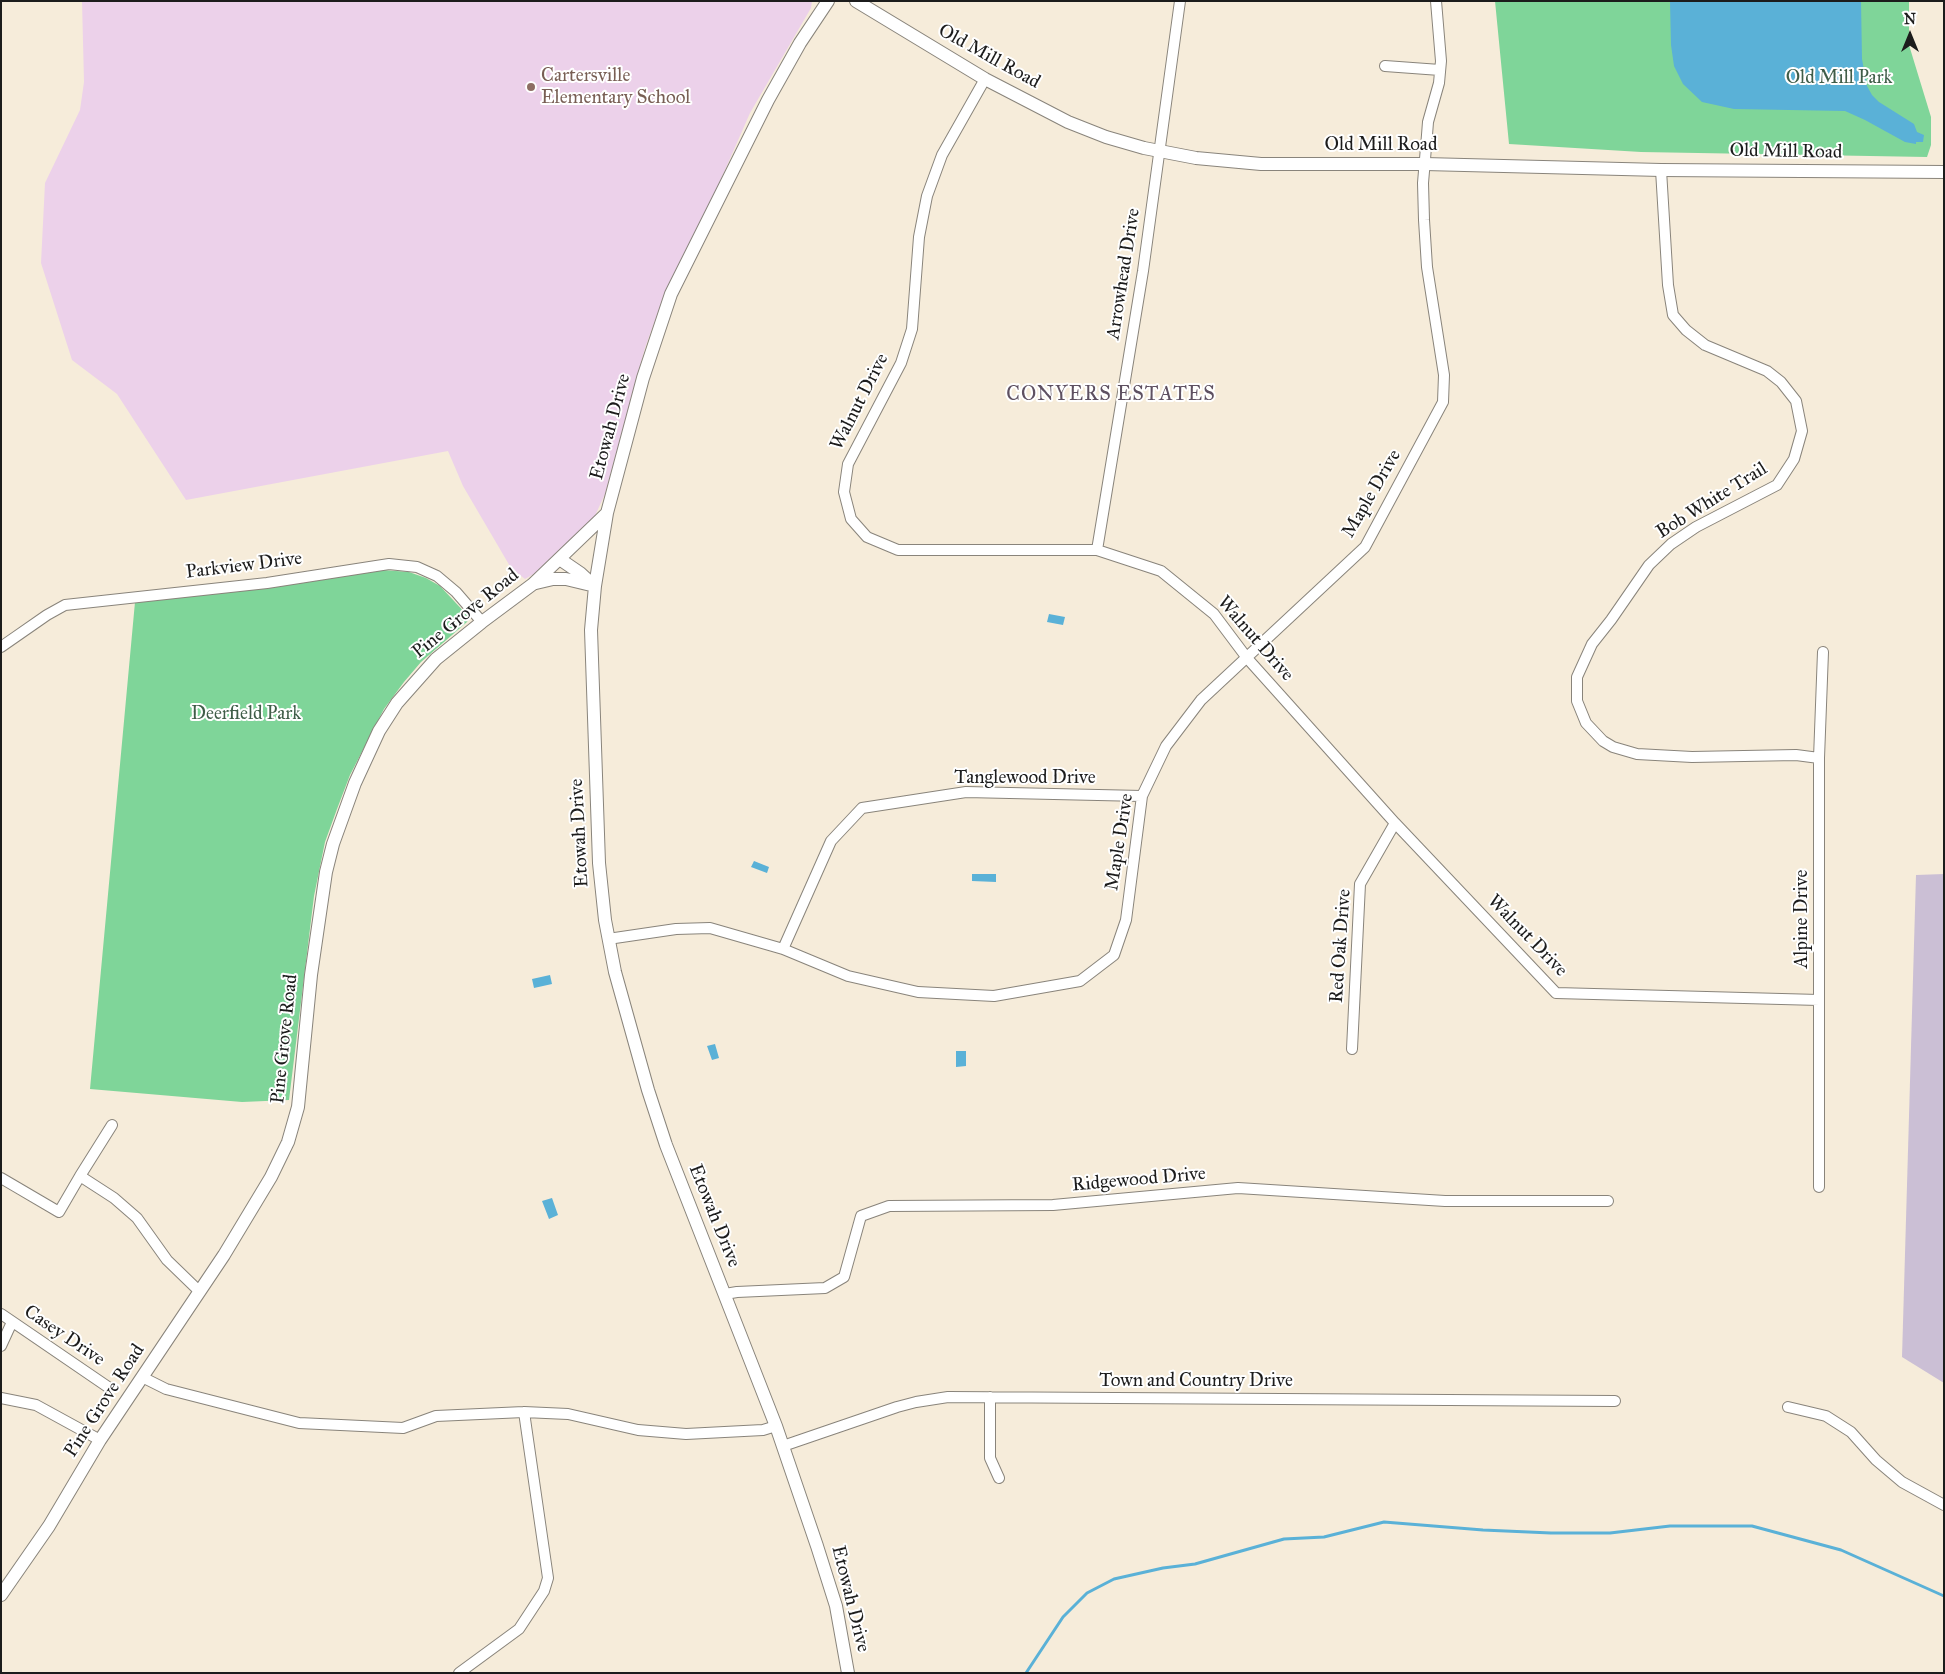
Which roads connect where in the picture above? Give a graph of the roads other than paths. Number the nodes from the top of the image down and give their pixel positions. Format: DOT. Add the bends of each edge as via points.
graph roads {
  1 [pos="828,1"];
  2 [pos="856,1"];
  3 [pos="1180,1"];
  4 [pos="1436,1"];
  5 [pos="1385,66"];
  6 [pos="1440,70"];
  7 [pos="985,78"];
  8 [pos="1159,152"];
  9 [pos="1425,164"];
  10 [pos="1661,170"];
  11 [pos="1944,172"];
  12 [pos="607,513"];
  13 [pos="1097,550"];
  14 [pos="561,560"];
  15 [pos="533,584"];
  16 [pos="594,586"];
  17 [pos="482,622"];
  18 [pos="1,647"];
  19 [pos="1823,652"];
  20 [pos="1247,658"];
  21 [pos="1819,758"];
  22 [pos="1142,796"];
  23 [pos="1395,823"];
  24 [pos="608,938"];
  25 [pos="783,949"];
  26 [pos="1819,1000"];
  27 [pos="1352,1049"];
  28 [pos="112,1126"];
  29 [pos="80,1176"];
  30 [pos="1,1178"];
  31 [pos="1819,1187"];
  32 [pos="1608,1201"];
  33 [pos="199,1291"];
  34 [pos="725,1294"];
  35 [pos="1,1314"];
  36 [pos="12,1322"];
  37 [pos="1,1346"];
  38 [pos="142,1377"];
  39 [pos="108,1387"];
  40 [pos="990,1397"];
  41 [pos="1,1398"];
  42 [pos="1615,1401"];
  43 [pos="1788,1407"];
  44 [pos="524,1412"];
  45 [pos="776,1426"];
  46 [pos="100,1440"];
  47 [pos="783,1446"];
  48 [pos="999,1478"];
  49 [pos="1944,1505"];
  50 [pos="1,1594"];
  51 [pos="459,1673"];
  52 [pos="848,1673"];
  1 -- 12 [label="street, Etowah Drive" via="768,100 671,294 643,378"];
  2 -- 7 [label="street, Old Mill Road"];
  3 -- 8 [label="street, Arrowhead Drive"];
  4 -- 6 [label="street, Maple Drive"];
  5 -- 6 [label="street"];
  6 -- 9 [label="street, Maple Drive" via="1428,122"];
  7 -- 8 [label="street, Old Mill Road" via="1068,122"];
  7 -- 13 [label="street, Walnut Drive" via="942,155 927,196 919,237 912,329 901,363 848,464 844,492 851,519 867,537 898,550"];
  8 -- 9 [label="street, Old Mill Road" via="1236,163"];
  8 -- 13 [label="street, Arrowhead Drive" via="1143,271"];
  9 -- 10 [label="street, Old Mill Road"];
  9 -- 20 [label="street, Maple Drive" via="1425,246 1444,375 1443,402 1365,547"];
  10 -- 11 [label="street, Old Mill Road"];
  10 -- 21 [label="street, Bob White Trail" via="1668,285 1673,315 1705,345 1767,371 1781,382 1796,401 1802,431 1794,459 1778,485 1696,527 1649,565 1592,644 1577,677 1577,701 1586,723 1603,741 1614,748 1637,754 1692,758 1796,755"];
  12 -- 14 [label="street, Pine Grove Road"];
  12 -- 16 [label="street, Etowah Drive"];
  13 -- 20 [label="street, Walnut Drive" via="1161,571 1214,614"];
  14 -- 15 [label="street, Pine Grove Road"];
  14 -- 16 [label="street"];
  15 -- 16 [label="street" via="566,579"];
  15 -- 17 [label="street, Pine Grove Road"];
  16 -- 24 [label="street, Etowah Drive" via="592,630 599,863"];
  17 -- 18 [label="street, Parkview Drive" via="437,576 417,567 389,564 268,583 65,605"];
  17 -- 33 [label="street, Pine Grove Road" via="436,659 397,702 379,731 355,783 326,872 311,974 298,1107 288,1142 224,1255"];
  19 -- 21 [label="street, Alpine Drive"];
  20 -- 22 [label="street, Maple Drive" via="1201,700 1166,746"];
  20 -- 23 [label="street, Walnut Drive"];
  21 -- 26 [label="street, Alpine Drive"];
  22 -- 25 [label="street, Tanglewood Drive" via="966,792 862,808 831,841"];
  22 -- 25 [label="street, Maple Drive" via="1126,920 1114,956 1080,981 994,996 918,992 848,976"];
  23 -- 26 [label="street, Walnut Drive" via="1556,993"];
  23 -- 27 [label="street, Red Oak Drive" via="1360,884"];
  24 -- 25 [label="street, Maple Drive" via="700,927"];
  24 -- 34 [label="street, Etowah Drive" via="630,1026 666,1145"];
  26 -- 31 [label="street, Alpine Drive"];
  28 -- 29 [label="street"];
  29 -- 30 [label="street" via="59,1212"];
  29 -- 33 [label="street" via="137,1218 167,1260"];
  32 -- 34 [label="street, Ridgewood Drive" via="1445,1201 1238,1188 1053,1205 890,1206 861,1216 844,1277 825,1288"];
  33 -- 38 [label="street, Pine Grove Road"];
  34 -- 45 [label="street, Etowah Drive"];
  35 -- 36 [label="street, Casey Drive"];
  36 -- 37 [label="street"];
  36 -- 39 [label="street, Casey Drive"];
  38 -- 44 [label="street" via="166,1389 299,1423 403,1428 436,1416"];
  38 -- 46 [label="street, Pine Grove Road"];
  40 -- 42 [label="street, Town and Country Drive"];
  40 -- 47 [label="street, Town and Country Drive" via="948,1397 916,1402"];
  40 -- 48 [label="street" via="990,1458"];
  41 -- 46 [label="street" via="36,1405"];
  43 -- 49 [label="street" via="1826,1416 1851,1432 1902,1482"];
  44 -- 45 [label="street" via="568,1414 638,1430 686,1434 763,1430"];
  44 -- 51 [label="street" via="548,1578 544,1591 519,1629"];
  45 -- 47 [label="street, Etowah Drive"];
  46 -- 50 [label="street, Pine Grove Road" via="49,1526"];
  47 -- 52 [label="street, Etowah Drive" via="834,1599"];
}
